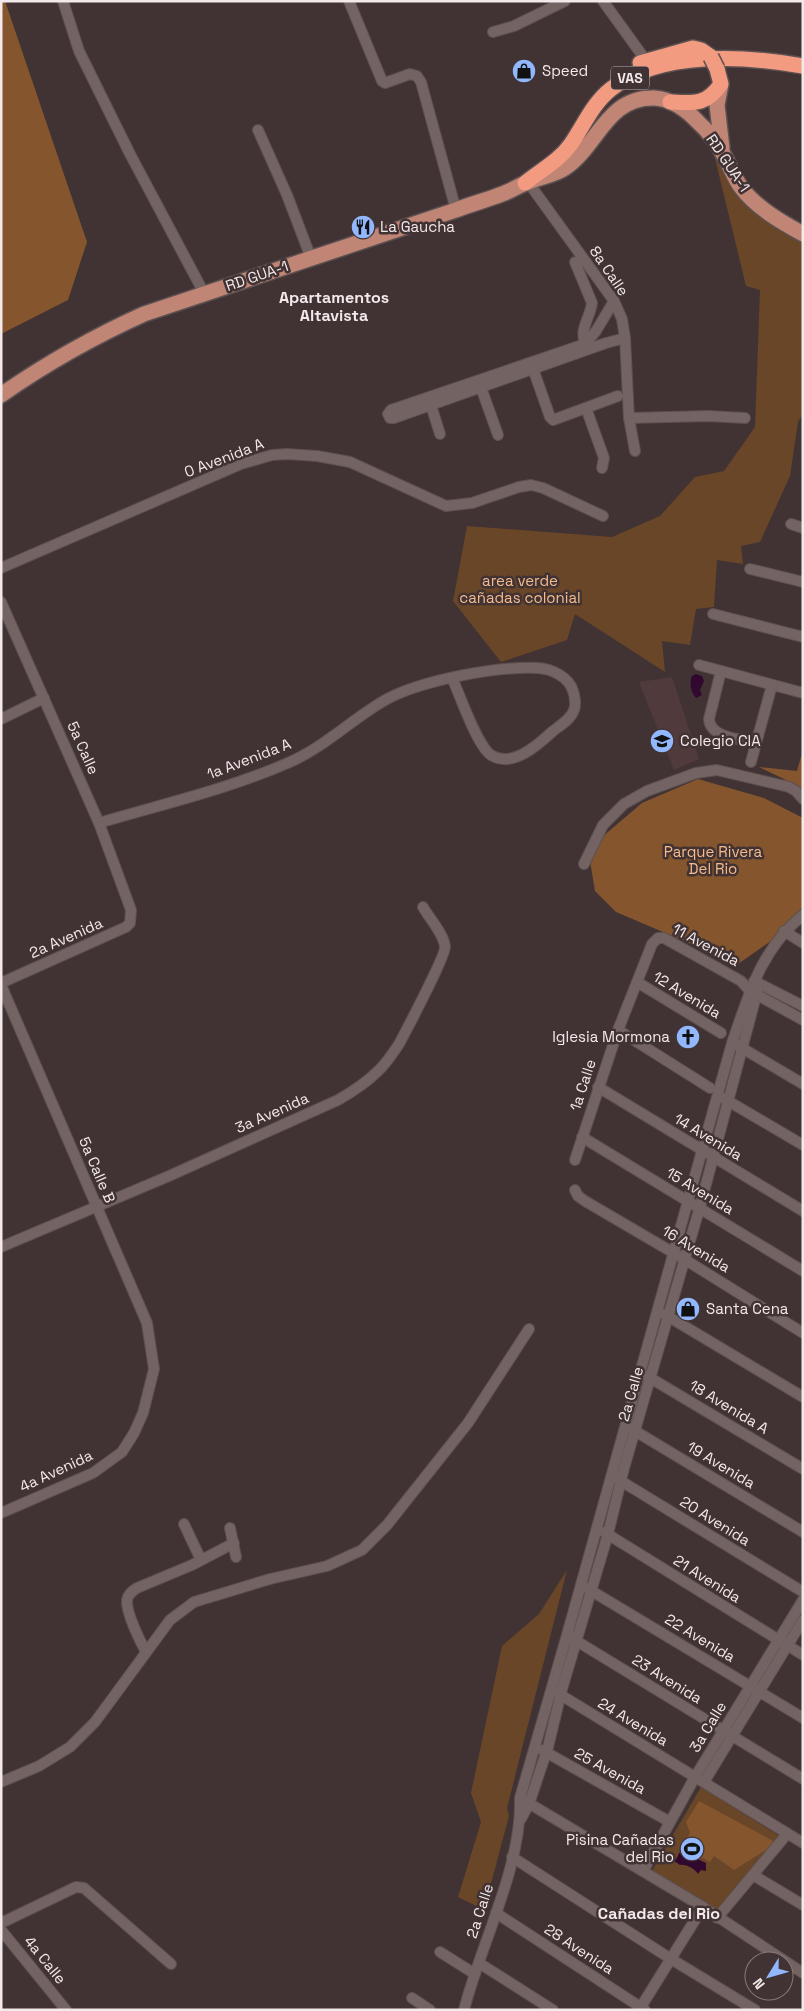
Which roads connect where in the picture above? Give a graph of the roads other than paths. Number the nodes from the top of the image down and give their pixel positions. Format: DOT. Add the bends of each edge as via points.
graph roads {
  1 [pos="63,1"];
  2 [pos="348,1"];
  3 [pos="564,1"];
  4 [pos="603,1"];
  5 [pos="493,32"];
  6 [pos="644,61"];
  7 [pos="803,66"];
  8 [pos="803,77"];
  9 [pos="721,84"];
  10 [pos="670,102"];
  11 [pos="258,130"];
  12 [pos="722,152"];
  13 [pos="529,182"];
  14 [pos="456,210"];
  15 [pos="803,234"];
  16 [pos="311,258"];
  17 [pos="575,262"];
  18 [pos="204,293"];
  19 [pos="614,301"];
  20 [pos="625,338"];
  21 [pos="587,346"];
  22 [pos="532,366"];
  23 [pos="480,384"];
  24 [pos="1,395"];
  25 [pos="618,396"];
  26 [pos="586,408"];
  27 [pos="629,418"];
  28 [pos="745,418"];
  29 [pos="440,434"];
  30 [pos="498,435"];
  31 [pos="635,451"];
  32 [pos="602,468"];
  33 [pos="603,516"];
  34 [pos="791,524"];
  35 [pos="803,528"];
  36 [pos="1,568"];
  37 [pos="750,570"];
  38 [pos="803,582"];
  39 [pos="1,602"];
  40 [pos="713,614"];
  41 [pos="803,637"];
  42 [pos="699,665"];
  43 [pos="721,671"];
  44 [pos="452,678"];
  45 [pos="772,685"];
  46 [pos="803,693"];
  47 [pos="44,698"];
  48 [pos="1,719"];
  49 [pos="756,743"];
  50 [pos="751,762"];
  51 [pos="803,799"];
  52 [pos="99,824"];
  53 [pos="584,864"];
  54 [pos="423,907"];
  55 [pos="131,910"];
  56 [pos="803,915"];
  57 [pos="803,923"];
  58 [pos="787,933"];
  59 [pos="658,938"];
  60 [pos="803,943"];
  61 [pos="637,982"];
  62 [pos="757,983"];
  63 [pos="1,984"];
  64 [pos="803,1006"];
  65 [pos="803,1020"];
  66 [pos="618,1030"];
  67 [pos="721,1034"];
  68 [pos="732,1042"];
  69 [pos="742,1048"];
  70 [pos="803,1084"];
  71 [pos="598,1087"];
  72 [pos="714,1092"];
  73 [pos="728,1100"];
  74 [pos="582,1137"];
  75 [pos="803,1146"];
  76 [pos="702,1151"];
  77 [pos="714,1158"];
  78 [pos="576,1160"];
  79 [pos="575,1190"];
  80 [pos="688,1202"];
  81 [pos="96,1206"];
  82 [pos="699,1208"];
  83 [pos="803,1211"];
  84 [pos="1,1247"];
  85 [pos="672,1252"];
  86 [pos="684,1259"];
  87 [pos="803,1271"];
  88 [pos="657,1310"];
  89 [pos="669,1316"];
  90 [pos="529,1330"];
  91 [pos="803,1333"];
  92 [pos="154,1369"];
  93 [pos="640,1371"];
  94 [pos="651,1378"];
  95 [pos="803,1397"];
  96 [pos="624,1424"];
  97 [pos="636,1431"];
  98 [pos="803,1470"];
  99 [pos="611,1476"];
  100 [pos="621,1481"];
  101 [pos="1,1513"];
  102 [pos="184,1524"];
  103 [pos="230,1528"];
  104 [pos="596,1528"];
  105 [pos="803,1532"];
  106 [pos="608,1534"];
  107 [pos="234,1543"];
  108 [pos="236,1556"];
  109 [pos="201,1560"];
  110 [pos="581,1584"];
  111 [pos="591,1590"];
  112 [pos="803,1592"];
  113 [pos="803,1600"];
  114 [pos="803,1620"];
  115 [pos="571,1638"];
  116 [pos="783,1643"];
  117 [pos="146,1652"];
  118 [pos="803,1655"];
  119 [pos="551,1688"];
  120 [pos="754,1689"];
  121 [pos="561,1695"];
  122 [pos="803,1718"];
  123 [pos="727,1733"];
  124 [pos="535,1746"];
  125 [pos="547,1753"];
  126 [pos="695,1776"];
  127 [pos="803,1779"];
  128 [pos="1,1782"];
  129 [pos="704,1782"];
  130 [pos="520,1798"];
  131 [pos="529,1804"];
  132 [pos="520,1820"];
  133 [pos="670,1822"];
  134 [pos="787,1834"];
  135 [pos="803,1843"];
  136 [pos="512,1857"];
  137 [pos="643,1872"];
  138 [pos="753,1875"];
  139 [pos="803,1905"];
  140 [pos="703,1907"];
  141 [pos="496,1913"];
  142 [pos="718,1918"];
  143 [pos="1,1923"];
  144 [pos="1,1930"];
  145 [pos="440,1952"];
  146 [pos="671,1959"];
  147 [pos="479,1963"];
  148 [pos="171,1964"];
  149 [pos="803,1973"];
  150 [pos="475,1974"];
  151 [pos="412,1998"];
  152 [pos="642,2009"];
  153 [pos="66,2010"];
  154 [pos="430,2010"];
  155 [pos="464,2010"];
  156 [pos="553,2010"];
  157 [pos="755,2010"];
  1 -- 18 [label="street" via="78,51"];
  2 -- 14 [label="street" via="382,81 385,83 410,74 421,82"];
  3 -- 5 [label="street" via="514,26"];
  4 -- 6 [label="street"];
  6 -- 9 [label="highway" via="693,48 701,50 714,63"];
  6 -- 13 [label="highway" via="599,86"];
  7 -- 13 [label="highway, VAS" via="750,59 712,59 650,69 611,89 596,104 558,159"];
  8 -- 13 [label="highway, VAS" via="777,66 742,62 703,64 652,74 614,92 599,106 559,161"];
  9 -- 10 [label="highway" via="711,96 695,103"];
  9 -- 12 [label="main road" via="717,105"];
  10 -- 12 [label="main road, RD GUA-1" via="699,123"];
  10 -- 13 [label="main road, RD GUA-1" via="648,98 619,108 566,167"];
  11 -- 16 [label="street"];
  12 -- 15 [label="main road, RD GUA-1" via="741,187 755,202"];
  13 -- 14 [label="main road, RD GUA-1"];
  13 -- 19 [label="street, 8a Calle"];
  14 -- 16 [label="main road, RD GUA-1"];
  16 -- 18 [label="main road, RD GUA-1"];
  17 -- 21 [label="street" via="592,303 583,330"];
  18 -- 24 [label="main road, RD GUA-1" via="103,332 54,359"];
  19 -- 20 [label="street, 8a Calle" via="622,319"];
  19 -- 21 [label="street"];
  20 -- 21 [label="street"];
  20 -- 27 [label="street, 8a Calle"];
  21 -- 22 [label="street"];
  22 -- 23 [label="street"];
  22 -- 26 [label="street" via="551,419"];
  23 -- 29 [label="street" via="430,401"];
  23 -- 30 [label="street"];
  25 -- 26 [label="street"];
  26 -- 32 [label="street" via="604,458"];
  27 -- 28 [label="street"];
  27 -- 31 [label="street, 8a Calle"];
  33 -- 36 [label="street, 0 Avenida A" via="544,488 531,486 472,503 446,506 350,462 317,456 272,455 241,464"];
  34 -- 35 [label="street"];
  37 -- 38 [label="street"];
  39 -- 47 [label="street, 5a Calle"];
  40 -- 41 [label="street"];
  42 -- 43 [label="street"];
  43 -- 45 [label="street"];
  43 -- 49 [label="street" via="709,719 711,727 716,732"];
  44 -- 44 [label="street, 1a Avenida A" via="481,744 497,757 517,757 530,751 570,717 575,708 574,692 567,680 539,668 489,671"];
  44 -- 52 [label="street, 1a Avenida A" via="389,698 355,718 328,741 290,762"];
  45 -- 46 [label="street"];
  45 -- 49 [label="street"];
  47 -- 48 [label="street"];
  47 -- 52 [label="street, 5a Calle"];
  49 -- 50 [label="street"];
  51 -- 53 [label="street" via="789,786 717,770 696,773 635,796 624,804 603,825"];
  52 -- 55 [label="street, 5a Calle"];
  54 -- 81 [label="street, 3a Avenida" via="445,948 441,963 398,1044 379,1070 338,1100"];
  55 -- 63 [label="street, 2a Avenida" via="130,923 126,927"];
  56 -- 58 [label="street"];
  57 -- 58 [label="street"];
  58 -- 60 [label="street"];
  58 -- 62 [label="street"];
  59 -- 61 [label="street, 1a Calle" via="652,944"];
  59 -- 62 [label="street, 11 Avenida" via="664,938 741,981"];
  61 -- 66 [label="street, 1a Calle"];
  61 -- 67 [label="street, 12 Avenida"];
  62 -- 64 [label="street, 11 Avenida"];
  62 -- 65 [label="street, 11 Avenida"];
  62 -- 68 [label="street, 2a Calle"];
  62 -- 69 [label="street, 2a Calle"];
  63 -- 81 [label="street, 5a Calle B"];
  66 -- 71 [label="street, 1a Calle"];
  66 -- 72 [label="street"];
  68 -- 69 [label="street"];
  68 -- 72 [label="street, 2a Calle"];
  69 -- 70 [label="street"];
  69 -- 73 [label="street, 2a Calle"];
  71 -- 74 [label="street, 1a Calle"];
  71 -- 76 [label="street, 14 Avenida"];
  72 -- 73 [label="street"];
  72 -- 76 [label="street, 2a Calle"];
  73 -- 75 [label="street"];
  73 -- 77 [label="street, 2a Calle"];
  74 -- 78 [label="street, 1a Calle"];
  74 -- 80 [label="street, 15 Avenida"];
  76 -- 77 [label="street, 14 Avenida"];
  76 -- 80 [label="street, 2a Calle"];
  77 -- 82 [label="street, 2a Calle"];
  77 -- 83 [label="street, 14 Avenida"];
  79 -- 85 [label="street, 16 Avenida" via="585,1201"];
  80 -- 82 [label="street, 15 Avenida"];
  80 -- 85 [label="street, 2a Calle"];
  81 -- 84 [label="street, 3a Avenida"];
  81 -- 92 [label="street, 5a Calle B" via="147,1323"];
  82 -- 86 [label="street, 2a Calle"];
  82 -- 87 [label="street, 15 Avenida"];
  85 -- 86 [label="street, 16 Avenida"];
  85 -- 88 [label="street, 2a Calle"];
  86 -- 89 [label="street, 2a Calle"];
  86 -- 91 [label="street, 16 Avenida"];
  88 -- 89 [label="street"];
  88 -- 93 [label="street, 2a Calle"];
  89 -- 94 [label="street, 2a Calle"];
  89 -- 95 [label="street"];
  90 -- 117 [label="street" via="468,1422 387,1525 362,1550 327,1566 194,1602 170,1620"];
  92 -- 101 [label="street, 4a Avenida" via="142,1413 122,1452 94,1473"];
  93 -- 94 [label="street, 18 Avenida A"];
  93 -- 96 [label="street, 2a Calle"];
  94 -- 97 [label="street, 2a Calle"];
  94 -- 98 [label="street, 18 Avenida A"];
  96 -- 97 [label="street, 19 Avenida"];
  96 -- 99 [label="street, 2a Calle"];
  97 -- 100 [label="street, 2a Calle"];
  97 -- 105 [label="street, 19 Avenida"];
  99 -- 100 [label="street, 20 Avenida"];
  99 -- 104 [label="street, 2a Calle"];
  100 -- 106 [label="street, 2a Calle"];
  100 -- 112 [label="street, 20 Avenida"];
  102 -- 109 [label="street"];
  103 -- 107 [label="street"];
  104 -- 106 [label="street, 21 Avenida"];
  104 -- 110 [label="street, 2a Calle"];
  106 -- 111 [label="street, 2a Calle"];
  106 -- 116 [label="street, 21 Avenida"];
  107 -- 108 [label="street"];
  107 -- 109 [label="street"];
  109 -- 117 [label="street" via="137,1588 127,1598"];
  110 -- 111 [label="street, 22 Avenida"];
  110 -- 115 [label="street, 2a Calle"];
  111 -- 115 [label="street, 2a Calle"];
  111 -- 120 [label="street, 22 Avenida"];
  113 -- 116 [label="street, 3a Calle"];
  114 -- 116 [label="street, 3a Calle"];
  115 -- 119 [label="street, 2a Calle"];
  115 -- 121 [label="street, 2a Calle"];
  115 -- 123 [label="street, 23 Avenida"];
  116 -- 118 [label="street, 21 Avenida"];
  116 -- 120 [label="street, 3a Calle"];
  117 -- 128 [label="street" via="96,1722 70,1747 39,1766"];
  119 -- 121 [label="street, 24 Avenida"];
  119 -- 124 [label="street, 2a Calle"];
  120 -- 122 [label="street, 22 Avenida"];
  120 -- 123 [label="street, 3a Calle"];
  121 -- 125 [label="street, 2a Calle"];
  121 -- 126 [label="street, 24 Avenida"];
  123 -- 126 [label="street, 3a Calle"];
  123 -- 127 [label="street, 23 Avenida"];
  123 -- 129 [label="street, 3a Calle"];
  124 -- 125 [label="street, 25 Avenida"];
  124 -- 130 [label="street, 2a Calle"];
  125 -- 131 [label="street, 2a Calle"];
  125 -- 133 [label="street, 25 Avenida"];
  126 -- 129 [label="street, 24 Avenida"];
  126 -- 133 [label="street, 3a Calle"];
  129 -- 134 [label="street, 24 Avenida"];
  130 -- 131 [label="street"];
  130 -- 132 [label="street, 2a Calle"];
  131 -- 132 [label="street, 2a Calle"];
  131 -- 137 [label="street"];
  132 -- 136 [label="street, 2a Calle"];
  133 -- 137 [label="street, 3a Calle"];
  134 -- 135 [label="street, 24 Avenida"];
  134 -- 138 [label="street"];
  136 -- 141 [label="street, 2a Calle"];
  136 -- 146 [label="street"];
  137 -- 140 [label="street"];
  138 -- 139 [label="street"];
  138 -- 142 [label="street"];
  140 -- 142 [label="street"];
  140 -- 146 [label="street"];
  141 -- 147 [label="street, 2a Calle"];
  141 -- 152 [label="street, 28 Avenida"];
  142 -- 149 [label="street"];
  143 -- 148 [label="street" via="76,1887 84,1888"];
  144 -- 153 [label="street, 4a Calle"];
  145 -- 150 [label="street"];
  146 -- 152 [label="street"];
  146 -- 157 [label="street"];
  147 -- 150 [label="street, 2a Calle"];
  147 -- 156 [label="street"];
  150 -- 155 [label="street, 2a Calle"];
  151 -- 154 [label="street"];
}
